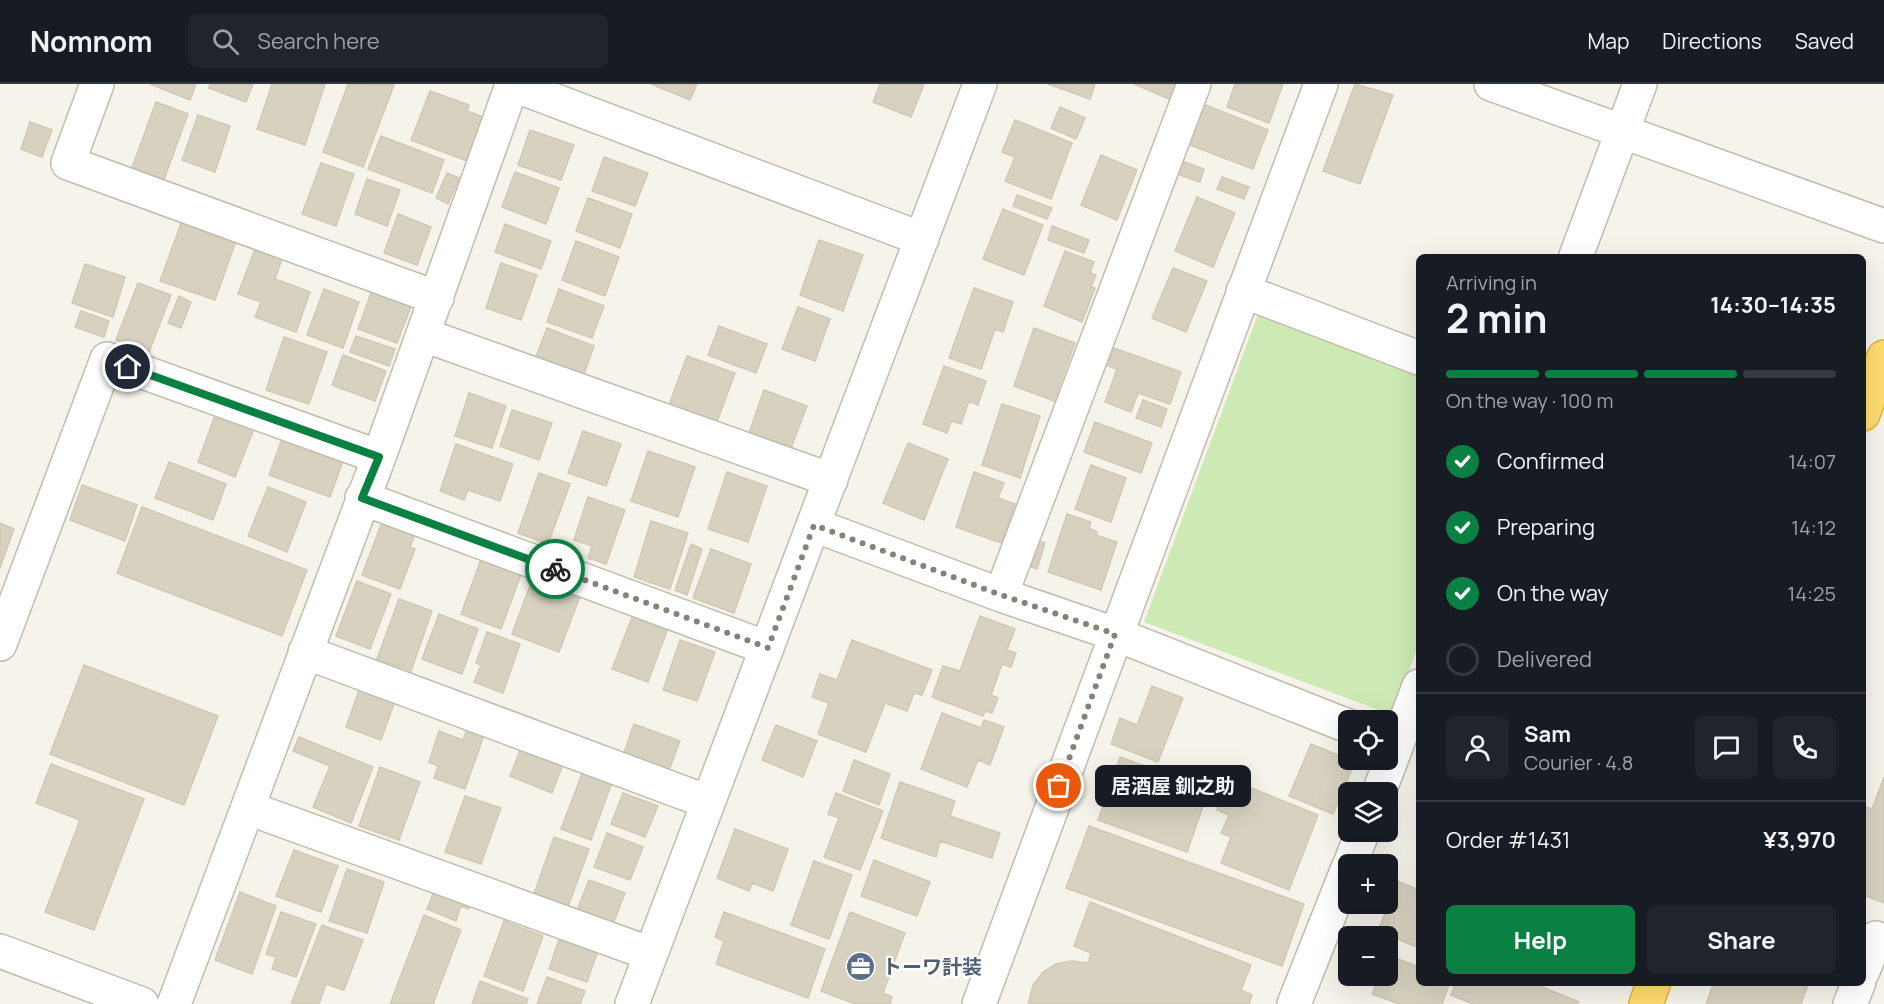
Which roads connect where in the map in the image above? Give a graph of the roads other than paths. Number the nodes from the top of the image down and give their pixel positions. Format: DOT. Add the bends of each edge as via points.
graph roads {
  1 [pos="96,84"];
  2 [pos="512,84"];
  3 [pos="980,84"];
  4 [pos="1194,84"];
  5 [pos="1321,84"];
  6 [pos="1491,84"];
  7 [pos="1640,84"];
  8 [pos="1622,132"];
  9 [pos="1884,226"];
  10 [pos="922,239"];
  11 [pos="1577,254"];
  12 [pos="1243,291"];
  13 [pos="437,298"];
  14 [pos="424,335"];
  15 [pos="1416,357"];
  16 [pos="1884,357"];
  17 [pos="1866,406"];
  18 [pos="379,457"];
  19 [pos="831,480"];
  20 [pos="362,498"];
  21 [pos="814,525"];
  22 [pos="1001,595"];
  23 [pos="1115,634"];
  24 [pos="0,644"];
  25 [pos="768,648"];
  26 [pos="305,652"];
  27 [pos="1416,696"];
  28 [pos="1338,722"];
  29 [pos="1401,747"];
  30 [pos="1384,782"];
  31 [pos="708,802"];
  32 [pos="248,808"];
  33 [pos="1338,894"];
  34 [pos="1874,937"];
  35 [pos="0,951"];
  36 [pos="651,954"];
  37 [pos="1866,962"];
  38 [pos="1653,986"];
  39 [pos="1857,986"];
  40 [pos="142,1004"];
  41 [pos="174,1004"];
  42 [pos="632,1004"];
  43 [pos="979,1004"];
  44 [pos="1294,1004"];
  45 [pos="1646,1004"];
  46 [pos="1850,1004"];
  1 -- 13 [label="street" via="68,163"];
  2 -- 10 [label="street"];
  2 -- 13 [label="street"];
  3 -- 10 [label="street"];
  4 -- 22 [label="street"];
  5 -- 12 [label="street"];
  6 -- 8 [label="street"];
  7 -- 8 [label="street"];
  8 -- 9 [label="street"];
  8 -- 11 [label="street"];
  10 -- 19 [label="street"];
  12 -- 15 [label="street"];
  12 -- 23 [label="street"];
  13 -- 14 [label="street"];
  14 -- 18 [label="street"];
  14 -- 19 [label="street"];
  16 -- 17 [label="highway"];
  18 -- 20 [label="street"];
  18 -- 24 [label="street" via="107,359"];
  19 -- 21 [label="street"];
  20 -- 25 [label="street"];
  20 -- 26 [label="street"];
  21 -- 22 [label="street"];
  21 -- 25 [label="street"];
  22 -- 23 [label="street"];
  23 -- 28 [label="street"];
  23 -- 43 [label="street"];
  25 -- 31 [label="street"];
  26 -- 31 [label="street"];
  26 -- 32 [label="street"];
  27 -- 29 [label="street"];
  29 -- 30 [label="street"];
  31 -- 36 [label="street"];
  32 -- 36 [label="street"];
  32 -- 41 [label="street"];
  33 -- 44 [label="street"];
  34 -- 37 [label="street"];
  35 -- 40 [label="street"];
  36 -- 42 [label="street"];
  38 -- 45 [label="highway"];
  39 -- 46 [label="street"];
}
